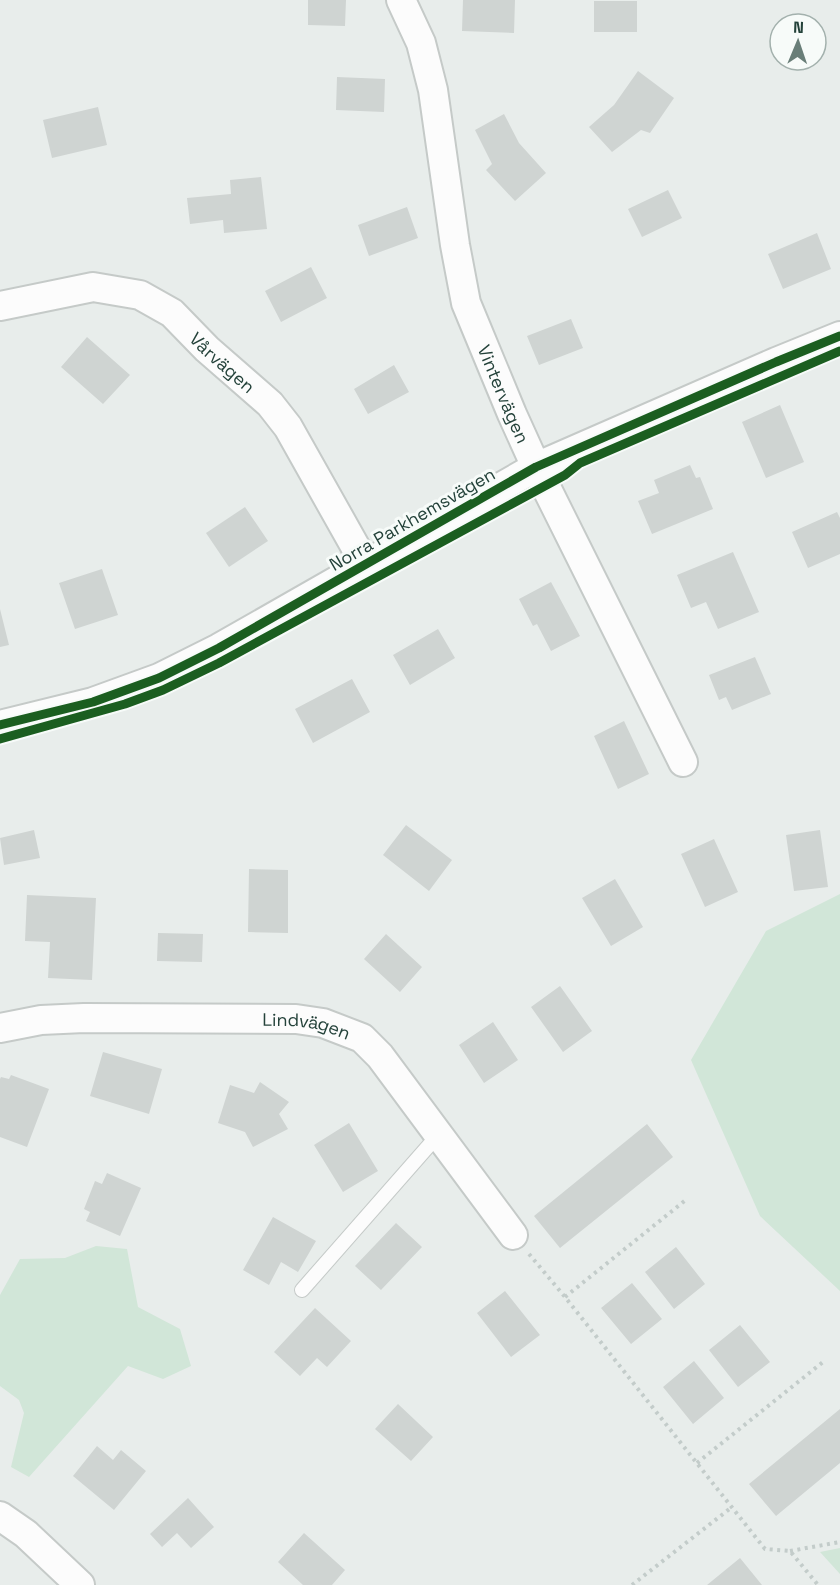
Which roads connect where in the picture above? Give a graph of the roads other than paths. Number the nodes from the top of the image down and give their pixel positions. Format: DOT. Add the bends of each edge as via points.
graph roads {
  1 [pos="401,0"];
  2 [pos="0,306"];
  3 [pos="840,336"];
  4 [pos="536,467"];
  5 [pos="366,564"];
  6 [pos="0,725"];
  7 [pos="683,762"];
  8 [pos="0,1028"];
  9 [pos="439,1134"];
  10 [pos="513,1236"];
  11 [pos="302,1290"];
  12 [pos="0,1516"];
  13 [pos="80,1585"];
  1 -- 4 [label="street, Vintervägen" via="421,43 433,90 466,303"];
  2 -- 5 [label="street, Vårvägen" via="93,287 140,295 172,314 270,404 288,426"];
  3 -- 4 [label="street, Norra Parkhemsvägen"];
  4 -- 5 [label="street, Norra Parkhemsvägen"];
  4 -- 7 [label="street, Vintervägen"];
  5 -- 6 [label="street, Norra Parkhemsvägen" via="159,678 93,702"];
  8 -- 9 [label="street, Lindvägen" via="41,1020 84,1018 296,1019 323,1023 362,1038"];
  9 -- 10 [label="street, Lindvägen"];
  9 -- 11 [label="lane"];
  12 -- 13 [label="street" via="26,1534"];
}
